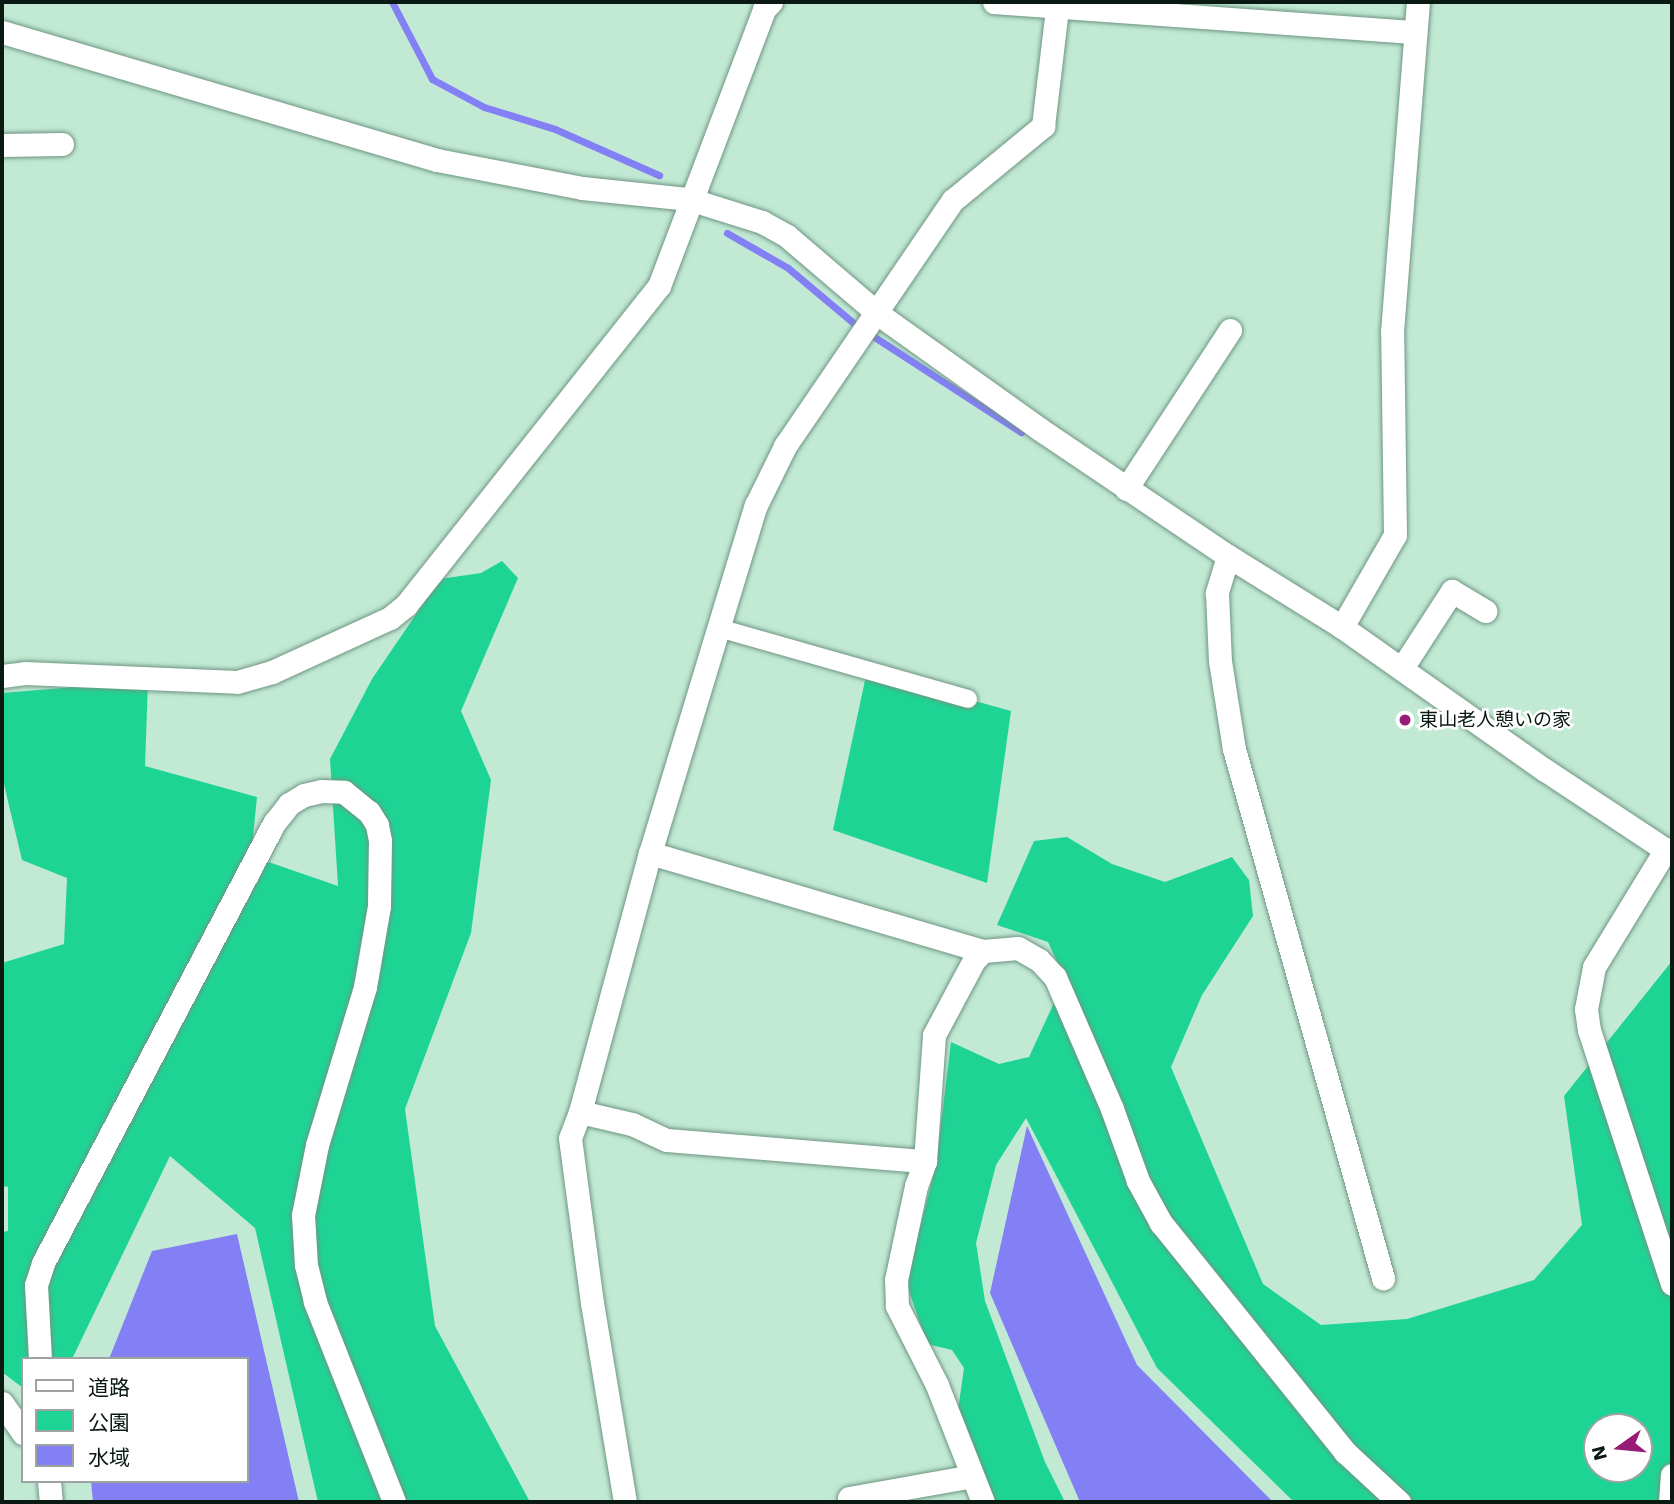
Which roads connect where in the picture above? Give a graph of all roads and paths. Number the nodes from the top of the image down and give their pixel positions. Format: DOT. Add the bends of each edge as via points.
graph roads {
  1 [pos="771,2"];
  2 [pos="994,2"];
  3 [pos="1418,2"];
  4 [pos="1058,8"];
  5 [pos="2,32"];
  6 [pos="1415,32"];
  7 [pos="62,144"];
  8 [pos="2,145"];
  9 [pos="689,199"];
  10 [pos="877,313"];
  11 [pos="1230,330"];
  12 [pos="1126,489"];
  13 [pos="1228,556"];
  14 [pos="1485,611"];
  15 [pos="1342,627"];
  16 [pos="719,628"];
  17 [pos="1402,668"];
  18 [pos="2,676"];
  19 [pos="968,699"];
  20 [pos="1669,851"];
  21 [pos="650,853"];
  22 [pos="983,951"];
  23 [pos="580,1112"];
  24 [pos="925,1161"];
  25 [pos="1383,1278"];
  26 [pos="1672,1284"];
  27 [pos="40,1357"];
  28 [pos="2,1403"];
  29 [pos="21,1430"];
  30 [pos="1672,1475"];
  31 [pos="972,1476"];
  32 [pos="49,1483"];
  33 [pos="849,1498"];
  34 [pos="51,1502"];
  35 [pos="394,1502"];
  36 [pos="625,1502"];
  37 [pos="983,1502"];
  38 [pos="1399,1502"];
  39 [pos="1670,1502"];
  1 -- 9 [label="street" via="764,9"];
  2 -- 4 [label="street"];
  3 -- 6 [label="street"];
  4 -- 6 [label="street"];
  4 -- 10 [label="street" via="1042,126 953,200"];
  5 -- 9 [label="street" via="437,160 582,188"];
  6 -- 15 [label="street" via="1392,332 1395,535"];
  7 -- 8 [label="street"];
  9 -- 10 [label="street" via="762,222 787,236"];
  9 -- 18 [label="street" via="659,286 649,301 462,537 390,618 271,672 237,682 24,673"];
  10 -- 12 [label="street"];
  10 -- 16 [label="street" via="785,446 756,505"];
  11 -- 12 [label="street"];
  12 -- 13 [label="street"];
  13 -- 15 [label="street"];
  13 -- 25 [label="street" via="1217,593 1220,661 1234,749"];
  14 -- 17 [label="street" via="1452,592"];
  15 -- 17 [label="street"];
  16 -- 19 [label="street"];
  16 -- 21 [label="street"];
  17 -- 20 [label="street"];
  20 -- 26 [label="street" via="1594,967 1586,1009"];
  21 -- 22 [label="street"];
  21 -- 23 [label="street"];
  22 -- 24 [label="street" via="962,979 934,1035"];
  22 -- 38 [label="street" via="1018,948 1055,977 1138,1181 1161,1223 1345,1452"];
  23 -- 24 [label="street" via="632,1124 667,1140"];
  23 -- 36 [label="street" via="570,1138"];
  24 -- 31 [label="street" via="900,1255 897,1306 937,1384"];
  27 -- 35 [label="street" via="36,1285 43,1263 275,822 304,794 344,792 364,806 377,825 379,906 365,987 317,1145 303,1215 305,1252 315,1302"];
  28 -- 29 [label="street"];
  30 -- 39 [label="street"];
  31 -- 33 [label="street"];
  31 -- 37 [label="street"];
  32 -- 34 [label="street"];
}
